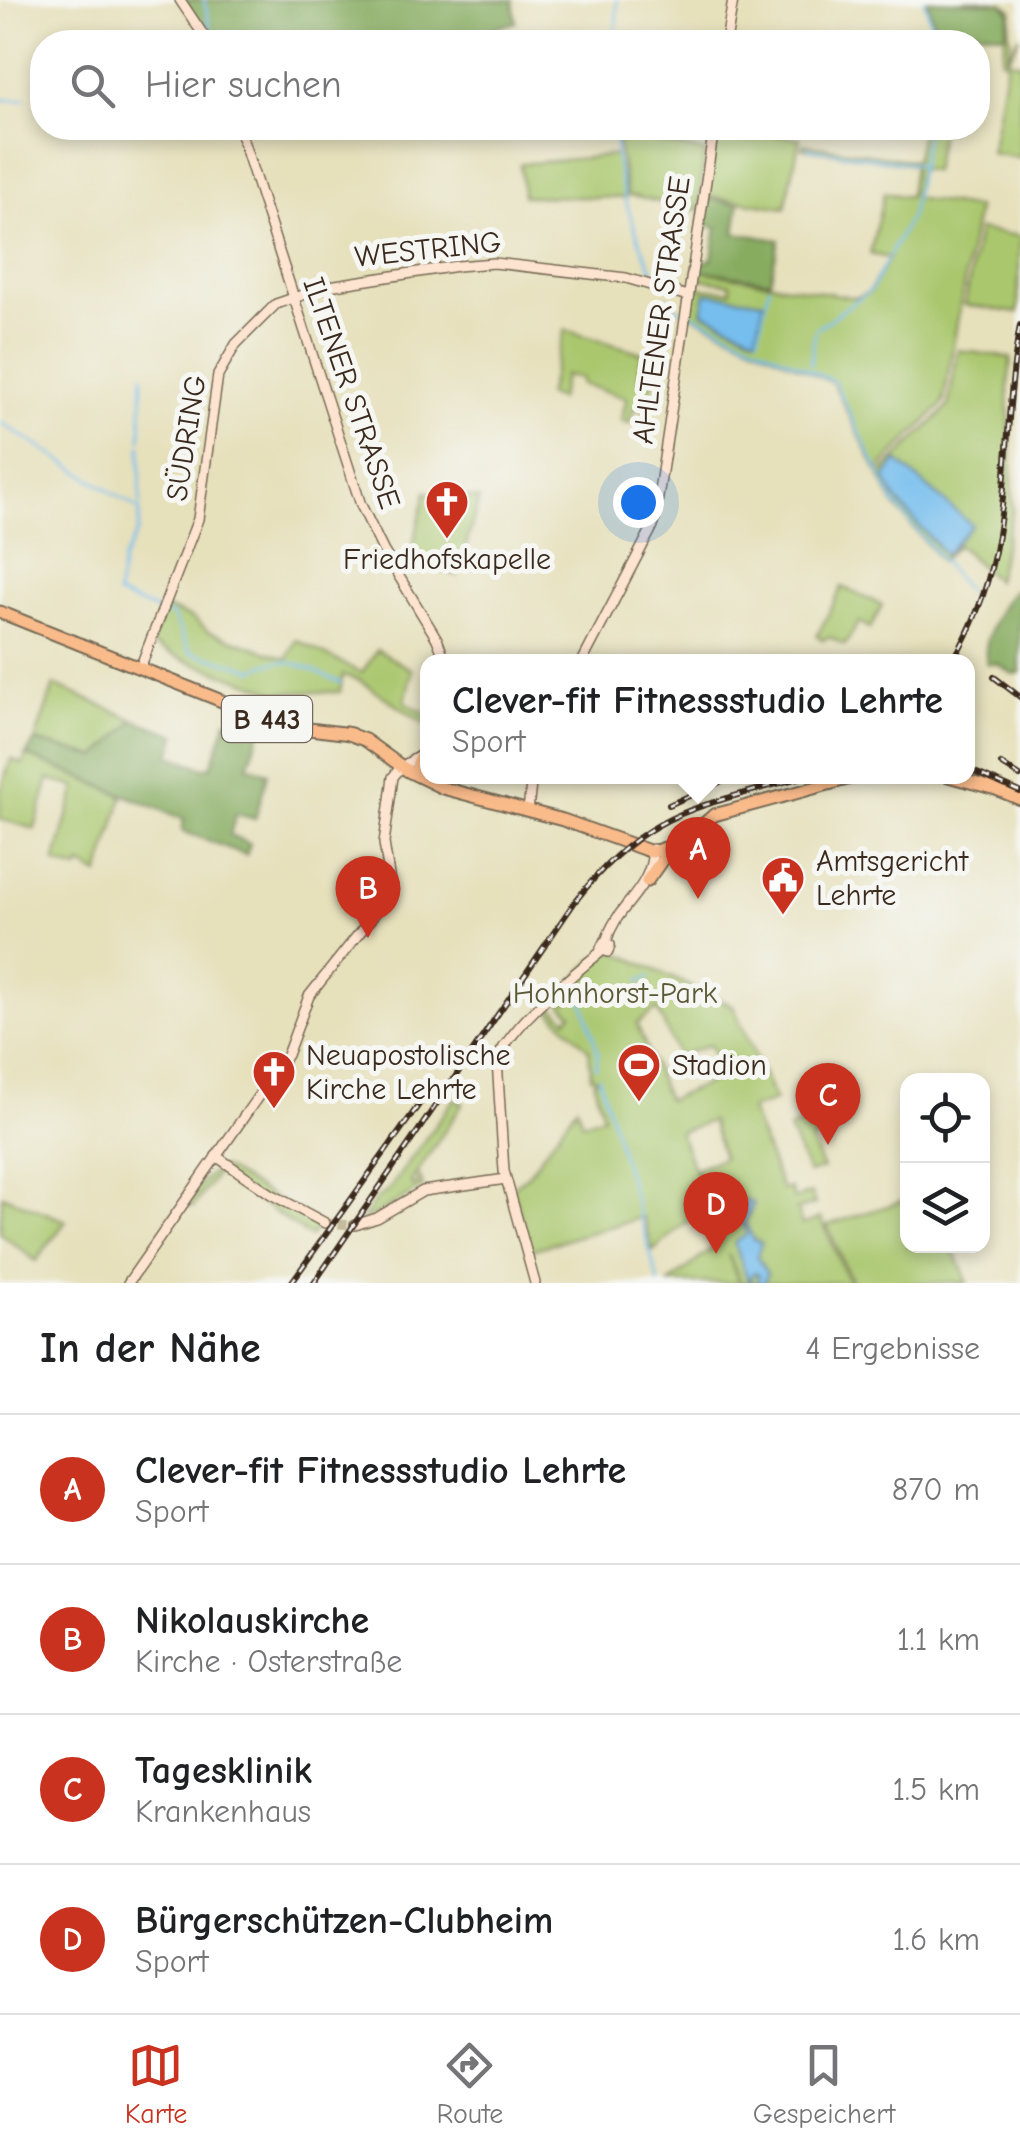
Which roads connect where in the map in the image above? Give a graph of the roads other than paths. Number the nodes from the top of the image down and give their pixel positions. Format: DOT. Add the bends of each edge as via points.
graph roads {
  1 [pos="180,0"];
  2 [pos="733,0"];
  3 [pos="200,30"];
  4 [pos="728,30"];
  5 [pos="243,140"];
  6 [pos="712,140"];
  7 [pos="688,296"];
  8 [pos="292,297"];
  9 [pos="0,612"];
  10 [pos="443,654"];
  11 [pos="586,654"];
  12 [pos="140,668"];
  13 [pos="420,756"];
  14 [pos="403,765"];
  15 [pos="420,773"];
  16 [pos="420,775"];
  17 [pos="975,783"];
  18 [pos="436,784"];
  19 [pos="450,784"];
  20 [pos="531,784"];
  21 [pos="828,784"];
  22 [pos="1020,799"];
  23 [pos="529,808"];
  24 [pos="700,827"];
  25 [pos="673,848"];
  26 [pos="652,849"];
  27 [pos="647,881"];
  28 [pos="216,1156"];
  29 [pos="227,1164"];
  30 [pos="205,1172"];
  31 [pos="506,1179"];
  32 [pos="325,1223"];
  33 [pos="356,1226"];
  34 [pos="128,1283"];
  35 [pos="535,1283"];
  1 -- 3 [label="street"];
  2 -- 4 [label="street"];
  5 -- 8 [label="street, ILTENER STRASSE"];
  6 -- 7 [label="street, AHLTENER STRASSE"];
  7 -- 8 [label="street, WESTRING" via="626,278 494,263"];
  7 -- 11 [label="street, AHLTENER STRASSE" via="654,524"];
  8 -- 10 [label="street, ILTENER STRASSE" via="361,505"];
  8 -- 12 [label="street, SÜDRING" via="258,319 218,375 198,519"];
  9 -- 12 [label="main road, B 443"];
  12 -- 14 [label="main road, B 443" via="284,726 365,740"];
  13 -- 14 [label="street"];
  14 -- 15 [label="main road, B 443"];
  14 -- 16 [label="main road, B 443"];
  14 -- 28 [label="street" via="391,784 384,843 388,896 309,996 287,1055"];
  17 -- 22 [label="main road"];
  18 -- 23 [label="main road, B 443"];
  19 -- 23 [label="main road, B 443"];
  20 -- 23 [label="street"];
  21 -- 24 [label="main road, B 443" via="714,815"];
  23 -- 26 [label="main road, B 443"];
  24 -- 25 [label="main road, B 443"];
  24 -- 26 [label="main road, B 443"];
  25 -- 26 [label="main road, B 443"];
  25 -- 27 [label="main road"];
  26 -- 27 [label="street"];
  27 -- 31 [label="street" via="612,922 604,946 498,1060"];
  28 -- 29 [label="street"];
  28 -- 30 [label="street"];
  29 -- 30 [label="street"];
  29 -- 32 [label="street"];
  30 -- 34 [label="street"];
  31 -- 33 [label="street" via="423,1191"];
  31 -- 35 [label="street"];
}
